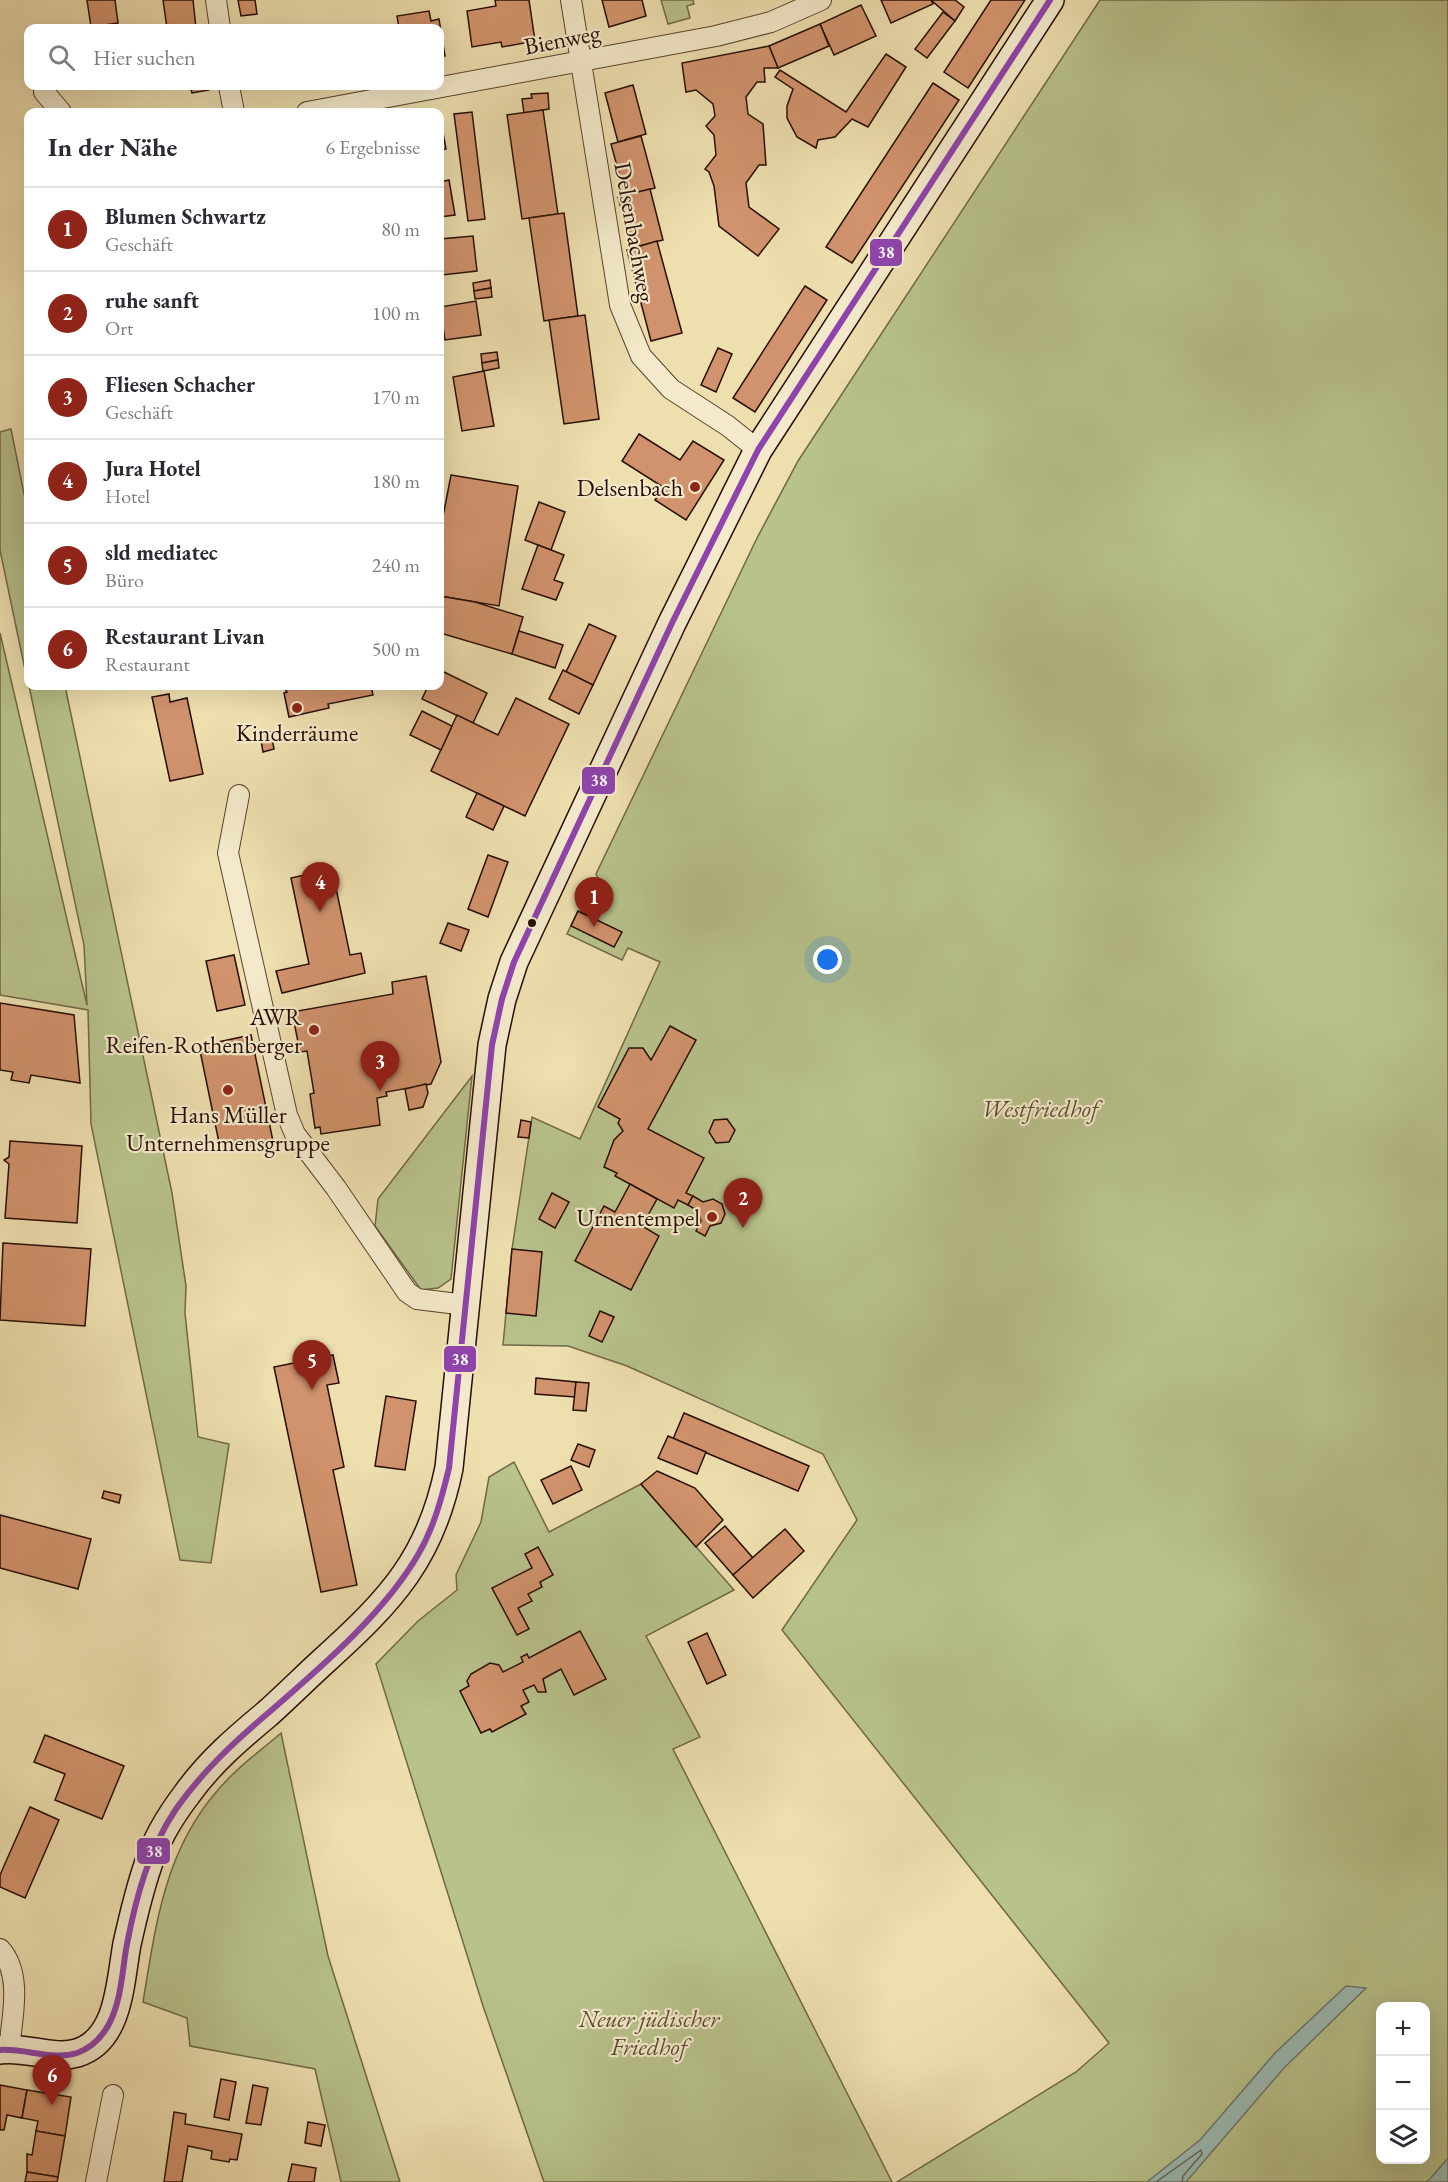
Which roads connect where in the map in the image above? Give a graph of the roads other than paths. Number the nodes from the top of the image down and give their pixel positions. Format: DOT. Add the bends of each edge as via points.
graph roads {
  1 [pos="216,0"];
  2 [pos="571,0"];
  3 [pos="821,0"];
  4 [pos="1050,0"];
  5 [pos="219,24"];
  6 [pos="581,61"];
  7 [pos="444,88"];
  8 [pos="231,90"];
  9 [pos="435,90"];
  10 [pos="44,92"];
  11 [pos="58,108"];
  12 [pos="233,108"];
  13 [pos="344,108"];
  14 [pos="758,450"];
  15 [pos="239,795"];
  16 [pos="466,1305"];
  17 [pos="0,1949"];
  18 [pos="4,2050"];
  19 [pos="113,2095"];
  20 [pos="96,2182"];
  1 -- 5 [label="street"];
  2 -- 6 [label="street, Delsenbachweg"];
  3 -- 6 [label="street, Bienweg" via="771,22 716,36"];
  4 -- 14 [label="main road"];
  6 -- 7 [label="street, Bienweg"];
  6 -- 14 [label="street, Delsenbachweg" via="620,305 641,356 671,389"];
  8 -- 12 [label="street"];
  9 -- 13 [label="street, Bienweg"];
  10 -- 11 [label="street"];
  14 -- 16 [label="main road" via="702,560 514,962 501,999 492,1046"];
  15 -- 16 [label="street" via="228,853 287,1115 295,1134 407,1292 428,1301"];
  16 -- 18 [label="main road" via="449,1468 437,1516 416,1560 374,1614 211,1764 173,1813 149,1862 115,2008 98,2041 67,2054"];
  17 -- 18 [label="street" via="8,1957 13,1972"];
  19 -- 20 [label="street"];
}
